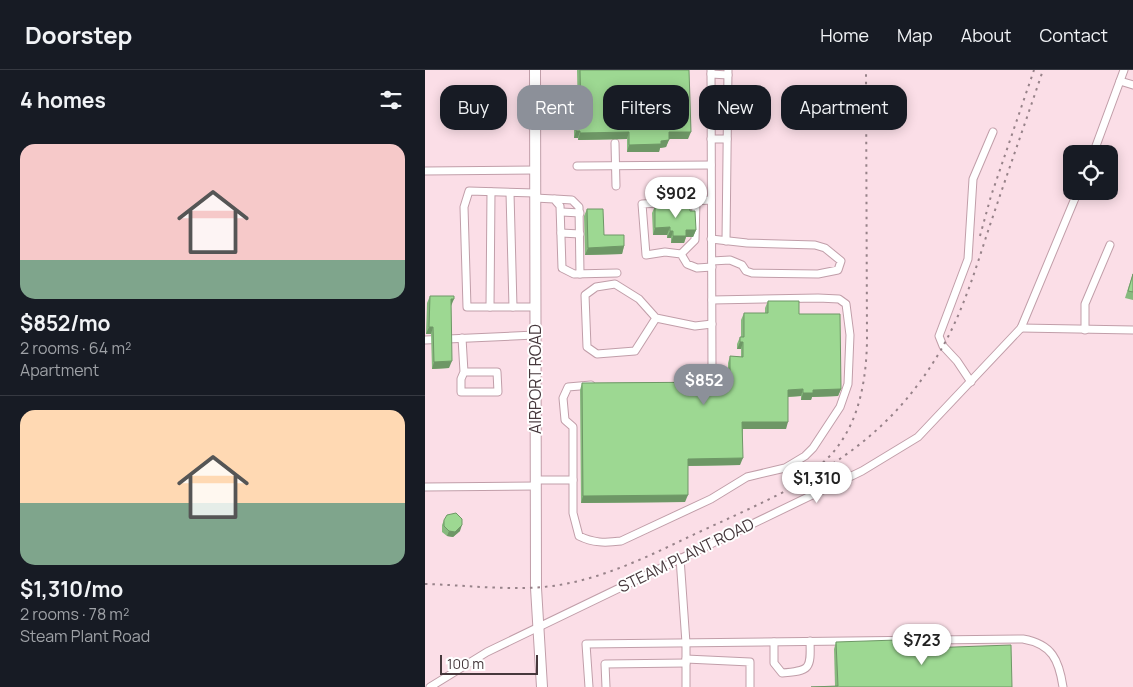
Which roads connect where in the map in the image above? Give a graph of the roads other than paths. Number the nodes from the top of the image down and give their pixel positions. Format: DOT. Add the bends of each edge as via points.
graph roads {
  1 [pos="535,70"];
  2 [pos="1124,70"];
  3 [pos="711,72"];
  4 [pos="728,72"];
  5 [pos="1120,81"];
  6 [pos="1133,85"];
  7 [pos="993,132"];
  8 [pos="711,139"];
  9 [pos="727,139"];
  10 [pos="615,143"];
  11 [pos="1096,145"];
  12 [pos="711,165"];
  13 [pos="577,166"];
  14 [pos="616,166"];
  15 [pos="535,170"];
  16 [pos="425,171"];
  17 [pos="616,186"];
  18 [pos="491,192"];
  19 [pos="510,193"];
  20 [pos="535,195"];
  21 [pos="554,199"];
  22 [pos="711,200"];
  23 [pos="1074,200"];
  24 [pos="696,201"];
  25 [pos="562,212"];
  26 [pos="581,213"];
  27 [pos="561,233"];
  28 [pos="580,234"];
  29 [pos="711,239"];
  30 [pos="726,241"];
  31 [pos="1110,245"];
  32 [pos="681,254"];
  33 [pos="712,264"];
  34 [pos="617,273"];
  35 [pos="580,274"];
  36 [pos="712,300"];
  37 [pos="491,307"];
  38 [pos="513,307"];
  39 [pos="535,307"];
  40 [pos="656,318"];
  41 [pos="712,324"];
  42 [pos="1021,328"];
  43 [pos="1085,330"];
  44 [pos="1133,330"];
  45 [pos="535,335"];
  46 [pos="462,338"];
  47 [pos="425,340"];
  48 [pos="463,372"];
  49 [pos="971,382"];
  50 [pos="599,385"];
  51 [pos="693,387"];
  52 [pos="573,480"];
  53 [pos="536,483"];
  54 [pos="425,487"];
  55 [pos="680,558"];
  56 [pos="538,627"];
  57 [pos="811,641"];
  58 [pos="773,642"];
  59 [pos="686,643"];
  60 [pos="686,661"];
  61 [pos="430,687"];
  62 [pos="542,687"];
  63 [pos="589,687"];
  64 [pos="607,687"];
  65 [pos="685,687"];
  66 [pos="750,687"];
  67 [pos="1063,687"];
  1 -- 15 [label="highway, AIRPORT ROAD"];
  2 -- 5 [label="street"];
  3 -- 4 [label="street"];
  3 -- 8 [label="street"];
  4 -- 9 [label="street"];
  5 -- 6 [label="street"];
  5 -- 11 [label="street"];
  7 -- 49 [label="street" via="973,179 969,259 939,336"];
  8 -- 9 [label="street"];
  8 -- 12 [label="street"];
  9 -- 30 [label="street"];
  10 -- 14 [label="street"];
  12 -- 14 [label="street"];
  12 -- 22 [label="street"];
  13 -- 14 [label="street"];
  14 -- 17 [label="street"];
  15 -- 16 [label="street"];
  15 -- 20 [label="highway, AIRPORT ROAD"];
  18 -- 19 [label="street"];
  18 -- 37 [label="street"];
  18 -- 37 [label="street" via="469,191 464,207 467,307"];
  19 -- 20 [label="street"];
  19 -- 38 [label="street"];
  20 -- 21 [label="street"];
  20 -- 39 [label="highway, AIRPORT ROAD"];
  21 -- 25 [label="street"];
  21 -- 26 [label="street" via="576,202"];
  22 -- 24 [label="street"];
  22 -- 29 [label="street"];
  23 -- 42 [label="street, STEAM PLANT ROAD"];
  24 -- 32 [label="street" via="695,240"];
  24 -- 32 [label="street" via="642,204 647,255"];
  25 -- 26 [label="street"];
  25 -- 27 [label="street"];
  26 -- 28 [label="street"];
  27 -- 28 [label="street"];
  27 -- 35 [label="street" via="562,268"];
  28 -- 35 [label="street"];
  29 -- 30 [label="street"];
  29 -- 33 [label="street"];
  30 -- 33 [label="street" via="815,245 825,248 841,261 838,270 818,274 752,273 730,260"];
  31 -- 43 [label="street" via="1085,304"];
  32 -- 33 [label="street" via="687,264 697,268"];
  33 -- 36 [label="street"];
  34 -- 35 [label="street"];
  36 -- 41 [label="street"];
  36 -- 52 [label="street" via="818,298 839,299 847,304 850,335 848,384 840,407 813,448 785,468 747,477 675,516 621,540 605,543 579,536 573,513"];
  37 -- 38 [label="street"];
  38 -- 39 [label="street"];
  39 -- 45 [label="highway, AIRPORT ROAD"];
  40 -- 40 [label="street" via="639,300 615,284 596,288 585,295 587,347 597,354 635,351"];
  40 -- 41 [label="street" via="695,326"];
  41 -- 51 [label="street" via="712,373 707,386"];
  42 -- 43 [label="street"];
  42 -- 49 [label="street, STEAM PLANT ROAD"];
  43 -- 44 [label="street"];
  45 -- 46 [label="street"];
  45 -- 53 [label="highway, AIRPORT ROAD"];
  46 -- 47 [label="street"];
  46 -- 48 [label="street"];
  48 -- 48 [label="street" via="497,372 498,392 461,392"];
  49 -- 55 [label="street, STEAM PLANT ROAD" via="918,437 870,466"];
  50 -- 52 [label="street" via="568,387 563,398 565,420 573,427"];
  52 -- 53 [label="street"];
  53 -- 54 [label="street"];
  53 -- 56 [label="highway, AIRPORT ROAD"];
  55 -- 56 [label="street, STEAM PLANT ROAD"];
  55 -- 59 [label="street"];
  56 -- 61 [label="street, STEAM PLANT ROAD" via="487,652"];
  56 -- 62 [label="highway, AIRPORT ROAD"];
  57 -- 58 [label="street"];
  57 -- 58 [label="street" via="811,662 807,668 802,672 782,673 774,663"];
  57 -- 67 [label="street" via="1037,641 1050,651 1060,666"];
  58 -- 59 [label="street"];
  59 -- 60 [label="street"];
  59 -- 63 [label="street" via="586,644"];
  60 -- 64 [label="street" via="605,664"];
  60 -- 65 [label="street"];
  60 -- 66 [label="street" via="750,662"];
}
